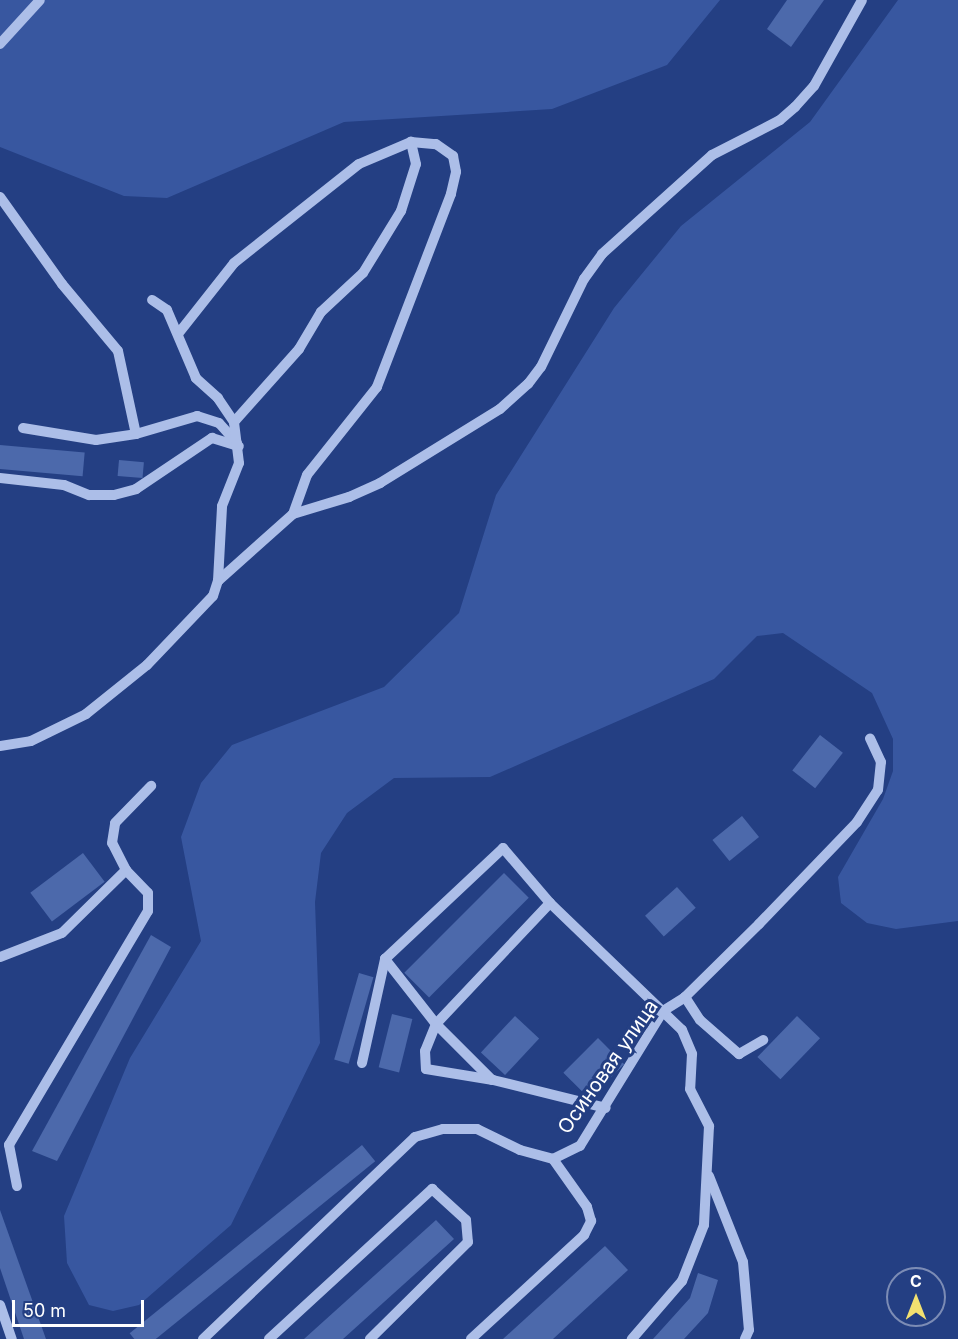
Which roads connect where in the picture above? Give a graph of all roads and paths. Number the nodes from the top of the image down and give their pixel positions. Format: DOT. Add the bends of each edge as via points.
graph roads {
  1 [pos="40,0"];
  2 [pos="862,0"];
  3 [pos="0,44"];
  4 [pos="411,142"];
  5 [pos="0,197"];
  6 [pos="152,300"];
  7 [pos="178,334"];
  8 [pos="234,422"];
  9 [pos="23,428"];
  10 [pos="136,434"];
  11 [pos="239,446"];
  12 [pos="0,478"];
  13 [pos="292,514"];
  14 [pos="218,581"];
  15 [pos="870,738"];
  16 [pos="0,746"];
  17 [pos="151,786"];
  18 [pos="126,870"];
  19 [pos="550,903"];
  20 [pos="0,957"];
  21 [pos="385,959"];
  22 [pos="685,997"];
  23 [pos="663,1011"];
  24 [pos="436,1024"];
  25 [pos="763,1040"];
  26 [pos="362,1063"];
  27 [pos="493,1080"];
  28 [pos="606,1108"];
  29 [pos="552,1159"];
  30 [pos="707,1171"];
  31 [pos="17,1186"];
  32 [pos="0,1305"];
  33 [pos="12,1339"];
  34 [pos="203,1339"];
  35 [pos="269,1339"];
  36 [pos="370,1339"];
  37 [pos="471,1339"];
  38 [pos="632,1339"];
  39 [pos="745,1339"];
  1 -- 3 [label="street"];
  2 -- 13 [label="street" via="814,86 795,107 780,120 712,155 602,254 584,279 541,367 528,384 500,409 380,483"];
  4 -- 7 [label="street" via="359,164 275,227 234,264"];
  4 -- 8 [label="street" via="416,164 401,211 363,273 321,312 298,349"];
  4 -- 13 [label="street" via="436,144 453,156 456,172 451,194 376,387 306,475"];
  5 -- 10 [label="street" via="62,284 118,351"];
  6 -- 7 [label="street" via="167,310"];
  7 -- 8 [label="street" via="196,378 218,398"];
  8 -- 11 [label="street"];
  9 -- 10 [label="street" via="96,440"];
  10 -- 11 [label="street" via="197,416 219,423"];
  11 -- 12 [label="street" via="212,438 136,489 114,495 89,495 64,485"];
  11 -- 14 [label="street" via="234,484 222,506"];
  13 -- 14 [label="street"];
  14 -- 16 [label="street" via="213,596 187,626 87,714 31,741"];
  15 -- 22 [label="street, Осиновая улица" via="881,762 878,790 857,822"];
  17 -- 18 [label="street" via="115,823 112,843"];
  18 -- 20 [label="street" via="62,933"];
  18 -- 31 [label="street" via="148,893 148,911 9,1144"];
  19 -- 21 [label="street" via="503,848"];
  19 -- 23 [label="street"];
  19 -- 24 [label="street"];
  21 -- 24 [label="street"];
  21 -- 26 [label="street"];
  22 -- 23 [label="street, Осиновая улица"];
  22 -- 25 [label="street" via="700,1020 739,1054"];
  23 -- 28 [label="street, Осиновая улица"];
  23 -- 30 [label="street" via="682,1030 692,1054 690,1089 708,1126"];
  24 -- 27 [label="street"];
  24 -- 27 [label="street" via="425,1051 426,1069"];
  27 -- 28 [label="street"];
  28 -- 29 [label="street, Осиновая улица" via="580,1146"];
  29 -- 34 [label="street, Осиновая улица" via="520,1150 477,1129 443,1129 416,1137"];
  29 -- 37 [label="street" via="587,1207 591,1221 584,1235"];
  30 -- 38 [label="street" via="704,1225 682,1281"];
  30 -- 39 [label="street" via="743,1262 749,1330"];
  32 -- 33 [label="street"];
  35 -- 36 [label="street" via="432,1189 466,1220 468,1242"];
}
